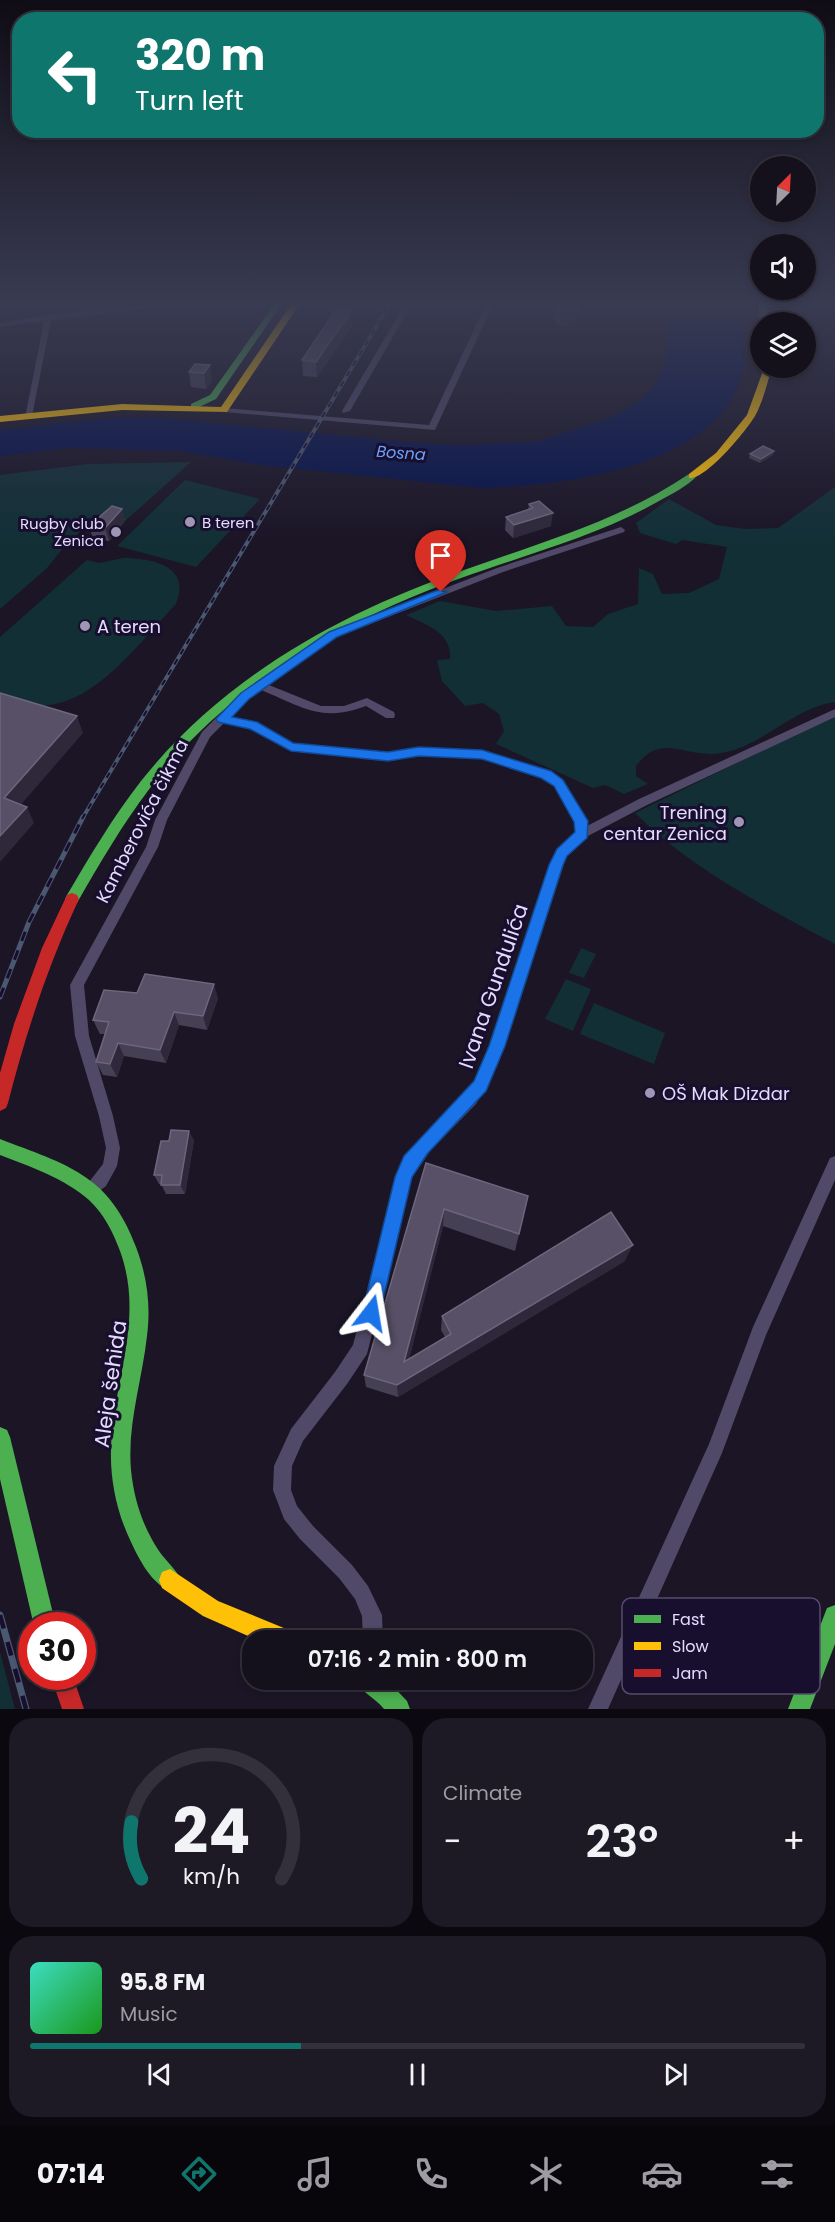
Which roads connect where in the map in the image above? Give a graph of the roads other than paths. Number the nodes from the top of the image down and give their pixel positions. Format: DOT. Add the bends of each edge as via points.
graph roads {
  1 [pos="35,382"];
  2 [pos="231,382"];
  3 [pos="236,382"];
  4 [pos="363,382"];
  5 [pos="454,382"];
  6 [pos="765,382"];
  7 [pos="217,405"];
  8 [pos="346,411"];
  9 [pos="28,416"];
  10 [pos="0,419"];
  11 [pos="621,530"];
  12 [pos="260,685"];
  13 [pos="835,713"];
  14 [pos="390,715"];
  15 [pos="222,719"];
  16 [pos="582,834"];
  17 [pos="0,1103"];
  18 [pos="0,1147"];
  19 [pos="835,1162"];
  20 [pos="90,1191"];
  21 [pos="0,1437"];
  22 [pos="648,1598"];
  23 [pos="41,1612"];
  24 [pos="835,1616"];
  25 [pos="263,1630"];
  26 [pos="374,1630"];
  27 [pos="820,1655"];
  28 [pos="622,1656"];
  29 [pos="66,1690"];
  30 [pos="382,1690"];
  31 [pos="805,1694"];
  32 [pos="72,1709"];
  33 [pos="399,1709"];
  34 [pos="598,1709"];
  35 [pos="799,1709"];
  1 -- 9 [label="street"];
  2 -- 7 [label="main road"];
  3 -- 7 [label="main road"];
  4 -- 8 [label="street"];
  5 -- 7 [label="street" via="432,428"];
  6 -- 17 [label="main road" via="740,433 713,460 673,488 612,519 420,588 346,620 256,675 190,731 113,826 57,926 23,1011"];
  7 -- 9 [label="main road" via="123,407"];
  9 -- 10 [label="main road"];
  11 -- 12 [label="street, Kamberovića čikma" via="500,570 344,629"];
  12 -- 14 [label="street" via="308,708 345,710 367,702"];
  12 -- 15 [label="street, Kamberovića čikma"];
  13 -- 16 [label="street, Ivana Gundulića" via="681,783"];
  15 -- 16 [label="street" via="253,725 291,747 388,757 419,752 482,754 535,771 558,783 581,821"];
  15 -- 20 [label="street, Kamberovića čikma" via="206,735 192,759 160,820 152,847 77,985 82,1036 113,1148 110,1166"];
  16 -- 26 [label="street, Ivana Gundulića" via="561,853 556,865 492,1062 480,1086 410,1162 361,1348 349,1371 299,1431 282,1466 284,1499 293,1515 365,1596"];
  18 -- 20 [label="main road, Aleja šehida"];
  19 -- 22 [label="street"];
  20 -- 25 [label="main road, Aleja šehida" via="121,1228 139,1290 141,1318 120,1461 124,1493 141,1543 177,1587 198,1601"];
  21 -- 23 [label="main road"];
  24 -- 27 [label="main road"];
  28 -- 34 [label="street"];
  29 -- 32 [label="main road"];
  30 -- 33 [label="main road"];
  31 -- 35 [label="main road"];
}
